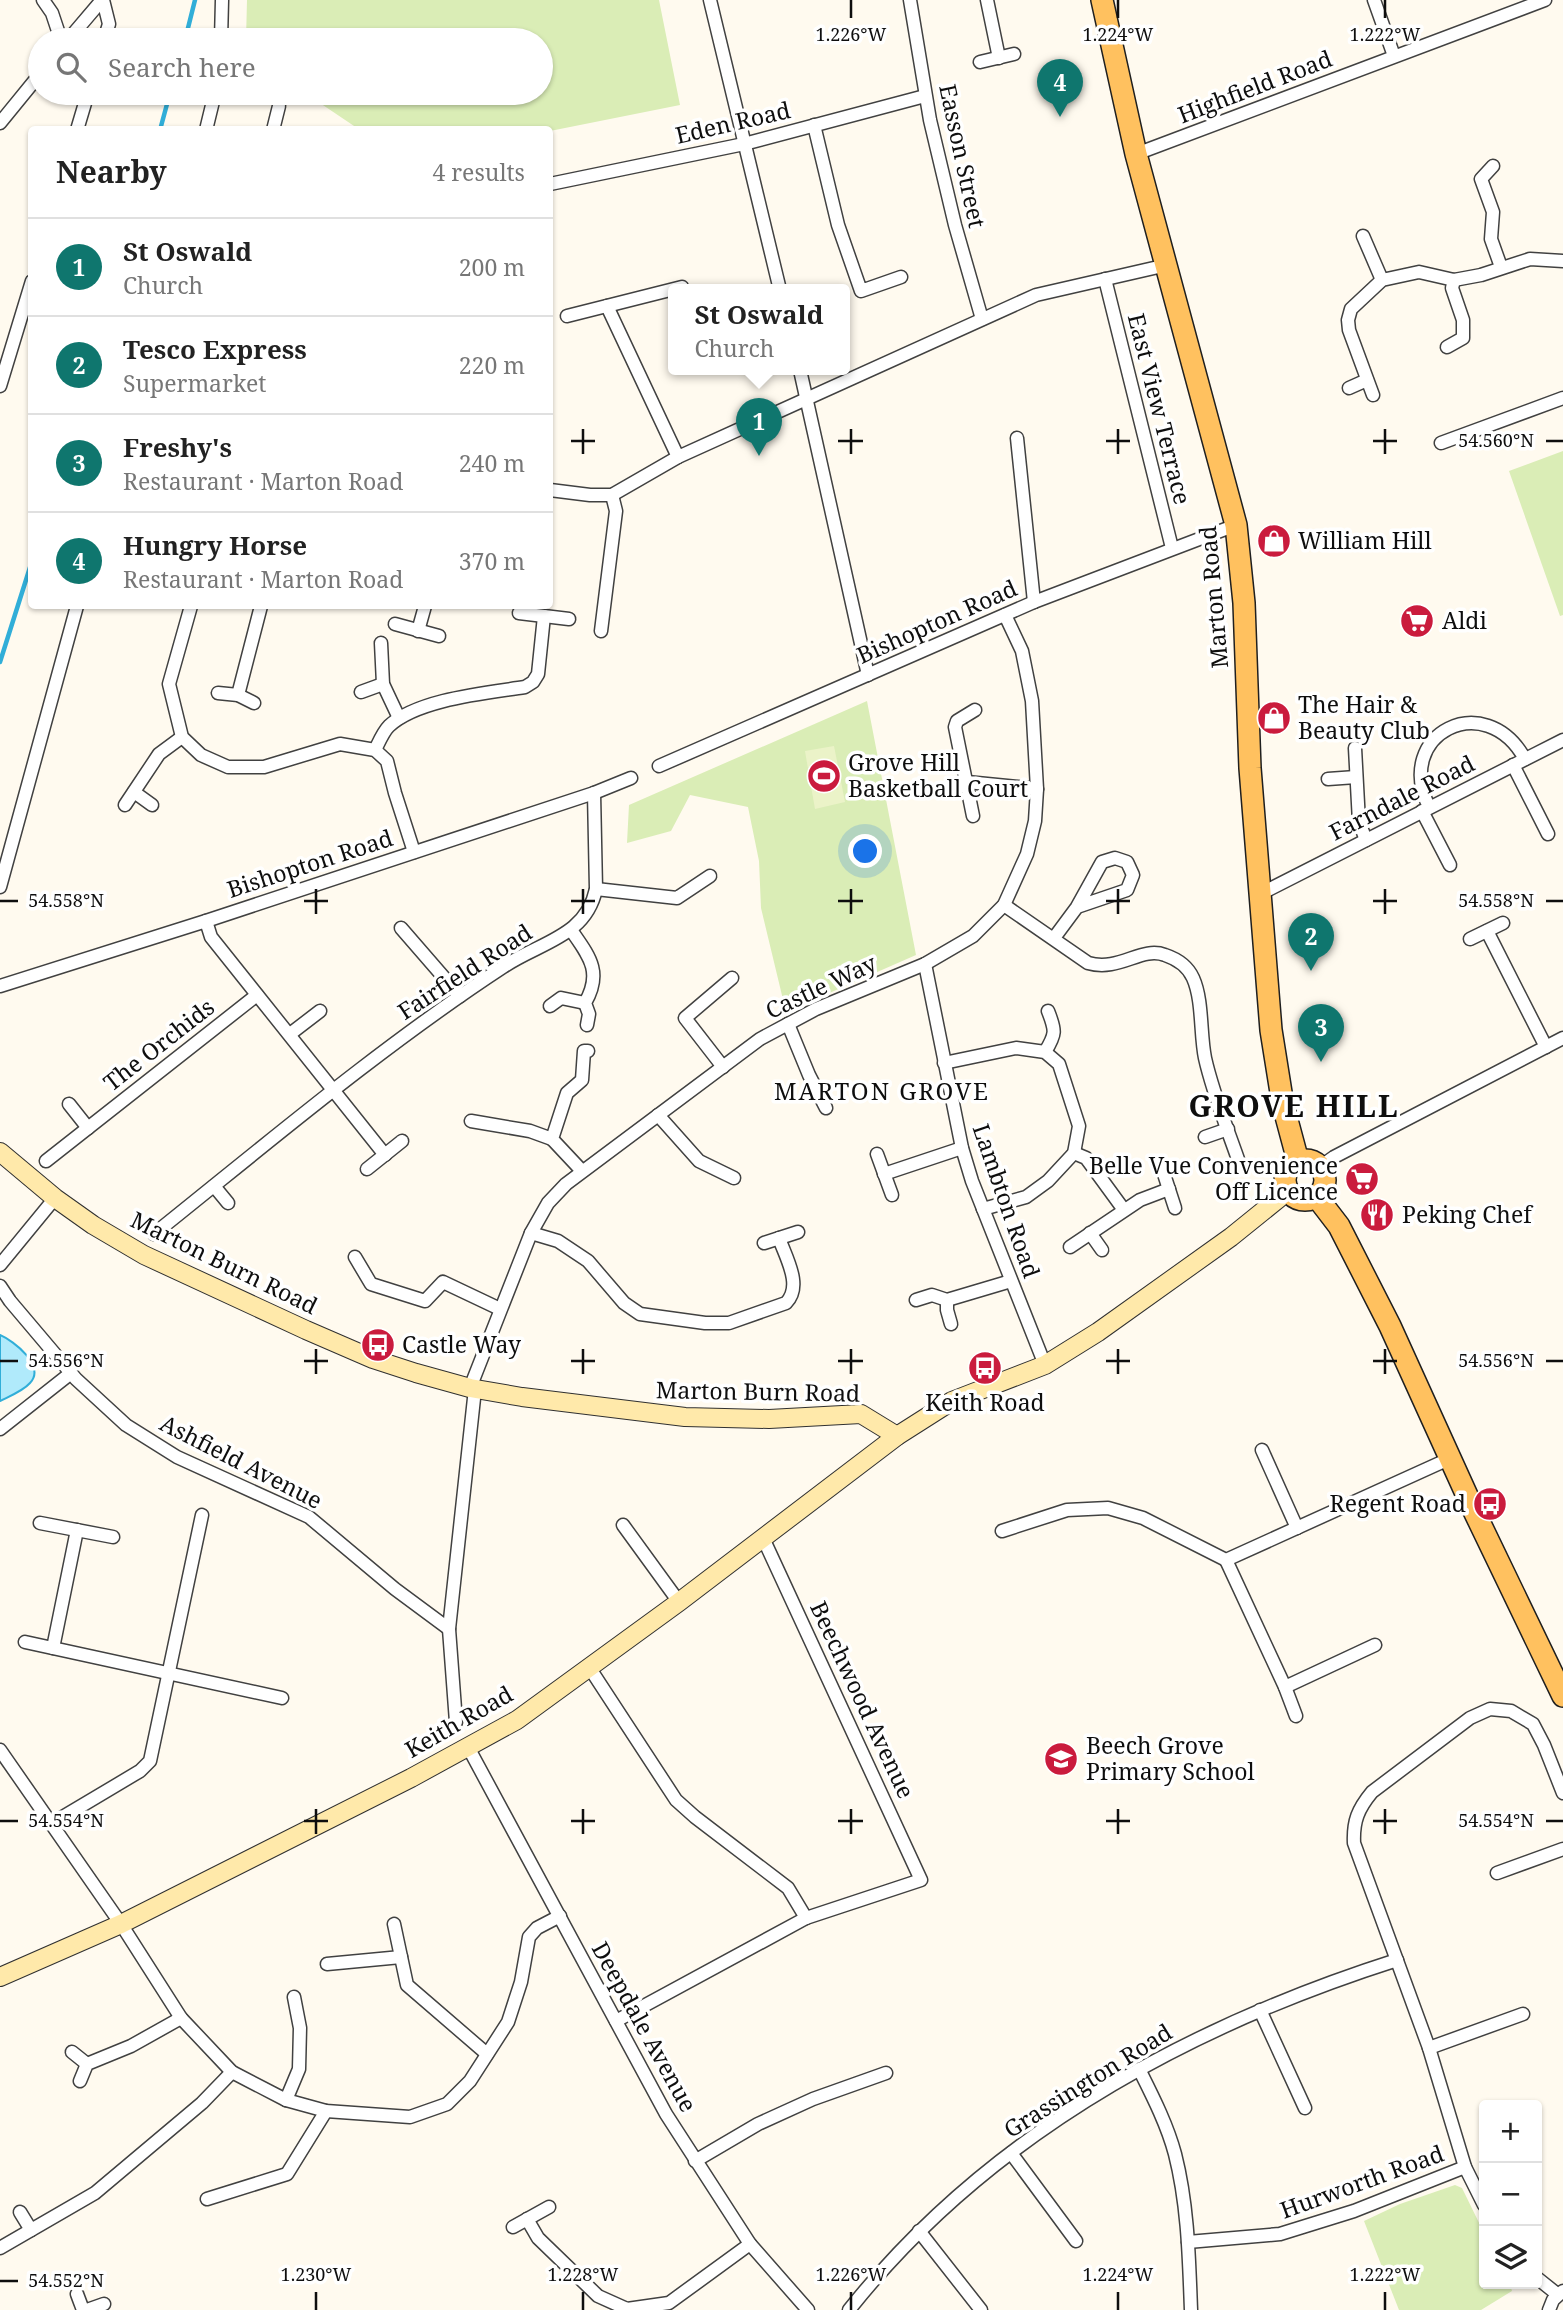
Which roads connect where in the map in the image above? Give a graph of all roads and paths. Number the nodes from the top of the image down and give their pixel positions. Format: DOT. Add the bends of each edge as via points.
graph roads {
  1 [pos="43,0"];
  2 [pos="103,0"];
  3 [pos="222,0"];
  4 [pos="710,0"];
  5 [pos="910,0"];
  6 [pos="987,0"];
  7 [pos="1102,0"];
  8 [pos="1374,0"];
  9 [pos="1545,0"];
  10 [pos="57,28"];
  11 [pos="78,28"];
  12 [pos="108,28"];
  13 [pos="221,28"];
  14 [pos="1014,54"];
  15 [pos="1394,56"];
  16 [pos="999,58"];
  17 [pos="980,62"];
  18 [pos="28,89"];
  19 [pos="925,96"];
  20 [pos="84,105"];
  21 [pos="212,105"];
  22 [pos="279,106"];
  23 [pos="0,123"];
  24 [pos="814,125"];
  25 [pos="78,126"];
  26 [pos="207,126"];
  27 [pos="276,126"];
  28 [pos="744,144"];
  29 [pos="1136,154"];
  30 [pos="1493,166"];
  31 [pos="553,183"];
  32 [pos="1363,236"];
  33 [pos="1563,261"];
  34 [pos="1167,265"];
  35 [pos="1502,267"];
  36 [pos="901,277"];
  37 [pos="1105,279"];
  38 [pos="1382,280"];
  39 [pos="1454,280"];
  40 [pos="779,284"];
  41 [pos="668,291"];
  42 [pos="28,294"];
  43 [pos="607,306"];
  44 [pos="567,316"];
  45 [pos="982,319"];
  46 [pos="1447,347"];
  47 [pos="801,375"];
  48 [pos="1367,380"];
  49 [pos="0,386"];
  50 [pos="1349,388"];
  51 [pos="1373,395"];
  52 [pos="807,398"];
  53 [pos="1563,398"];
  54 [pos="1017,438"];
  55 [pos="1441,443"];
  56 [pos="678,457"];
  57 [pos="553,490"];
  58 [pos="612,495"];
  59 [pos="1236,525"];
  60 [pos="1172,548"];
  61 [pos="1034,602"];
  62 [pos="76,609"];
  63 [pos="190,609"];
  64 [pos="260,609"];
  65 [pos="424,609"];
  66 [pos="519,613"];
  67 [pos="1005,615"];
  68 [pos="544,616"];
  69 [pos="569,619"];
  70 [pos="395,624"];
  71 [pos="418,631"];
  72 [pos="601,631"];
  73 [pos="439,636"];
  74 [pos="381,643"];
  75 [pos="868,675"];
  76 [pos="383,684"];
  77 [pos="361,692"];
  78 [pos="218,693"];
  79 [pos="238,695"];
  80 [pos="254,703"];
  81 [pos="975,710"];
  82 [pos="399,718"];
  83 [pos="182,737"];
  84 [pos="1563,740"];
  85 [pos="1355,748"];
  86 [pos="375,750"];
  87 [pos="1519,762"];
  88 [pos="659,766"];
  89 [pos="1356,777"];
  90 [pos="631,778"];
  91 [pos="1328,779"];
  92 [pos="967,782"];
  93 [pos="1037,789"];
  94 [pos="134,792"];
  95 [pos="594,793"];
  96 [pos="125,805"];
  97 [pos="152,805"];
  98 [pos="1426,809"];
  99 [pos="973,816"];
  100 [pos="1548,834"];
  101 [pos="1366,840"];
  102 [pos="414,852"];
  103 [pos="1450,865"];
  104 [pos="710,876"];
  105 [pos="1,884"];
  106 [pos="596,889"];
  107 [pos="1260,894"];
  108 [pos="1004,905"];
  109 [pos="1077,907"];
  110 [pos="206,921"];
  111 [pos="1503,923"];
  112 [pos="401,928"];
  113 [pos="571,930"];
  114 [pos="1487,930"];
  115 [pos="1054,938"];
  116 [pos="1470,939"];
  117 [pos="925,964"];
  118 [pos="733,978"];
  119 [pos="0,986"];
  120 [pos="257,995"];
  121 [pos="460,996"];
  122 [pos="585,1003"];
  123 [pos="550,1006"];
  124 [pos="1048,1011"];
  125 [pos="320,1012"];
  126 [pos="789,1024"];
  127 [pos="587,1025"];
  128 [pos="290,1034"];
  129 [pos="1563,1038"];
  130 [pos="1546,1047"];
  131 [pos="588,1051"];
  132 [pos="1045,1052"];
  133 [pos="944,1063"];
  134 [pos="723,1067"];
  135 [pos="334,1091"];
  136 [pos="69,1104"];
  137 [pos="826,1108"];
  138 [pos="658,1115"];
  139 [pos="471,1121"];
  140 [pos="88,1128"];
  141 [pos="1228,1129"];
  142 [pos="1205,1137"];
  143 [pos="552,1139"];
  144 [pos="402,1141"];
  145 [pos="962,1148"];
  146 [pos="0,1152"];
  147 [pos="1074,1153"];
  148 [pos="877,1154"];
  149 [pos="385,1155"];
  150 [pos="46,1161"];
  151 [pos="1298,1161"];
  152 [pos="1240,1165"];
  153 [pos="1321,1167"];
  154 [pos="368,1168"];
  155 [pos="582,1171"];
  156 [pos="1163,1171"];
  157 [pos="884,1174"];
  158 [pos="734,1178"];
  159 [pos="214,1186"];
  160 [pos="1169,1189"];
  161 [pos="1288,1191"];
  162 [pos="892,1195"];
  163 [pos="1317,1196"];
  164 [pos="55,1198"];
  165 [pos="228,1203"];
  166 [pos="1175,1208"];
  167 [pos="983,1209"];
  168 [pos="1124,1210"];
  169 [pos="798,1232"];
  170 [pos="531,1233"];
  171 [pos="1090,1233"];
  172 [pos="154,1234"];
  173 [pos="779,1238"];
  174 [pos="764,1243"];
  175 [pos="1070,1247"];
  176 [pos="1102,1250"];
  177 [pos="355,1257"];
  178 [pos="0,1265"];
  179 [pos="1011,1280"];
  180 [pos="0,1286"];
  181 [pos="916,1300"];
  182 [pos="947,1300"];
  183 [pos="500,1309"];
  184 [pos="951,1324"];
  185 [pos="1045,1365"];
  186 [pos="71,1373"];
  187 [pos="473,1389"];
  188 [pos="0,1429"];
  189 [pos="897,1437"];
  190 [pos="1262,1450"];
  191 [pos="1451,1458"];
  192 [pos="202,1515"];
  193 [pos="40,1522"];
  194 [pos="623,1525"];
  195 [pos="1297,1528"];
  196 [pos="77,1530"];
  197 [pos="1002,1531"];
  198 [pos="113,1536"];
  199 [pos="763,1538"];
  200 [pos="1226,1560"];
  201 [pos="679,1602"];
  202 [pos="449,1629"];
  203 [pos="26,1642"];
  204 [pos="1376,1645"];
  205 [pos="53,1648"];
  206 [pos="589,1667"];
  207 [pos="168,1673"];
  208 [pos="1285,1687"];
  209 [pos="1563,1696"];
  210 [pos="282,1698"];
  211 [pos="1296,1716"];
  212 [pos="456,1722"];
  213 [pos="468,1747"];
  214 [pos="0,1750"];
  215 [pos="1563,1793"];
  216 [pos="51,1824"];
  217 [pos="1563,1849"];
  218 [pos="1497,1873"];
  219 [pos="560,1916"];
  220 [pos="806,1918"];
  221 [pos="121,1924"];
  222 [pos="394,1924"];
  223 [pos="401,1957"];
  224 [pos="1397,1960"];
  225 [pos="327,1964"];
  226 [pos="0,1977"];
  227 [pos="294,1997"];
  228 [pos="1260,2010"];
  229 [pos="1523,2014"];
  230 [pos="181,2018"];
  231 [pos="617,2021"];
  232 [pos="1429,2049"];
  233 [pos="72,2052"];
  234 [pos="487,2054"];
  235 [pos="87,2064"];
  236 [pos="1139,2068"];
  237 [pos="232,2072"];
  238 [pos="886,2073"];
  239 [pos="80,2081"];
  240 [pos="286,2099"];
  241 [pos="1305,2108"];
  242 [pos="326,2111"];
  243 [pos="1011,2153"];
  244 [pos="695,2161"];
  245 [pos="1465,2167"];
  246 [pos="1479,2195"];
  247 [pos="207,2199"];
  248 [pos="549,2207"];
  249 [pos="20,2213"];
  250 [pos="527,2219"];
  251 [pos="513,2227"];
  252 [pos="31,2230"];
  253 [pos="919,2231"];
  254 [pos="1076,2241"];
  255 [pos="1188,2242"];
  256 [pos="750,2244"];
  257 [pos="0,2248"];
  258 [pos="1542,2281"];
  259 [pos="1560,2292"];
  260 [pos="77,2294"];
  261 [pos="104,2304"];
  262 [pos="85,2310"];
  263 [pos="808,2310"];
  264 [pos="849,2310"];
  265 [pos="981,2310"];
  266 [pos="1191,2310"];
  267 [pos="1549,2310"];
  1 -- 10 [label="street"];
  2 -- 11 [label="street"];
  2 -- 12 [label="street"];
  3 -- 13 [label="street"];
  4 -- 28 [label="street"];
  5 -- 19 [label="street, Easson Street"];
  6 -- 16 [label="street"];
  7 -- 29 [label="main road, Marton Road"];
  8 -- 15 [label="street"];
  9 -- 15 [label="street, Highfield Road"];
  14 -- 16 [label="street"];
  15 -- 29 [label="street, Highfield Road"];
  16 -- 17 [label="street"];
  18 -- 23 [label="street"];
  19 -- 24 [label="street, Eden Road"];
  19 -- 45 [label="street, Easson Street"];
  20 -- 25 [label="street"];
  21 -- 26 [label="street"];
  22 -- 27 [label="street"];
  24 -- 28 [label="street, Eden Road"];
  24 -- 36 [label="street" via="838,225 861,291"];
  28 -- 31 [label="street, Eden Road"];
  28 -- 40 [label="street"];
  29 -- 34 [label="main road, Marton Road"];
  30 -- 35 [label="street" via="1475,177 1493,212 1490,239"];
  32 -- 38 [label="street"];
  33 -- 35 [label="street" via="1530,259"];
  34 -- 37 [label="street"];
  34 -- 59 [label="main road, Marton Road"];
  35 -- 39 [label="street"];
  37 -- 45 [label="street" via="1036,295"];
  37 -- 60 [label="street, East View Terrace"];
  38 -- 39 [label="street" via="1419,272"];
  38 -- 48 [label="street" via="1351,309 1348,320"];
  39 -- 46 [label="street" via="1463,338"];
  41 -- 43 [label="street"];
  42 -- 49 [label="street"];
  43 -- 44 [label="street"];
  43 -- 56 [label="street"];
  45 -- 52 [label="street"];
  47 -- 52 [label="street"];
  48 -- 50 [label="street"];
  48 -- 51 [label="street"];
  52 -- 56 [label="street"];
  52 -- 75 [label="street"];
  53 -- 55 [label="street"];
  54 -- 61 [label="street"];
  56 -- 58 [label="street"];
  57 -- 58 [label="street"];
  58 -- 72 [label="street" via="615,510"];
  59 -- 60 [label="street, Bishopton Road"];
  59 -- 107 [label="main road, Marton Road"];
  60 -- 61 [label="street, Bishopton Road"];
  61 -- 67 [label="street, Bishopton Road"];
  62 -- 105 [label="street"];
  63 -- 83 [label="street" via="169,684"];
  64 -- 79 [label="street"];
  65 -- 71 [label="street"];
  66 -- 68 [label="street"];
  67 -- 75 [label="street, Bishopton Road"];
  67 -- 93 [label="street, Castle Way" via="1022,651 1032,701"];
  68 -- 69 [label="street"];
  68 -- 82 [label="street" via="538,674 533,682 467,694"];
  70 -- 71 [label="street"];
  71 -- 73 [label="street"];
  74 -- 76 [label="street"];
  75 -- 88 [label="street, Bishopton Road"];
  76 -- 77 [label="street"];
  76 -- 82 [label="street"];
  78 -- 79 [label="street"];
  79 -- 80 [label="street"];
  81 -- 92 [label="street" via="955,727"];
  82 -- 86 [label="street" via="386,728"];
  83 -- 86 [label="street" via="201,755 228,767 264,767 340,744"];
  83 -- 94 [label="street" via="159,754"];
  84 -- 87 [label="street, Farndale Road"];
  85 -- 89 [label="street"];
  86 -- 102 [label="street" via="387,761"];
  87 -- 98 [label="street, Farndale Road"];
  87 -- 98 [label="street" via="1512,738 1494,727 1473,723 1445,731 1429,746 1420,764"];
  87 -- 100 [label="street"];
  89 -- 91 [label="street"];
  89 -- 101 [label="street" via="1359,822"];
  90 -- 95 [label="street, Bishopton Road"];
  92 -- 93 [label="street"];
  92 -- 99 [label="street"];
  93 -- 108 [label="street, Castle Way" via="1027,854"];
  94 -- 96 [label="street"];
  94 -- 97 [label="street"];
  95 -- 102 [label="street, Bishopton Road"];
  95 -- 106 [label="street, Fairfield Road"];
  98 -- 101 [label="street, Farndale Road"];
  98 -- 103 [label="street"];
  101 -- 107 [label="street, Farndale Road"];
  102 -- 110 [label="street, Bishopton Road"];
  104 -- 106 [label="street" via="677,898"];
  106 -- 113 [label="street, Fairfield Road" via="584,919"];
  107 -- 151 [label="main road, Marton Road" via="1271,1030"];
  108 -- 115 [label="street"];
  108 -- 117 [label="street, Castle Way" via="973,936"];
  109 -- 109 [label="street" via="1102,862 1115,858 1127,862 1133,875 1127,890"];
  109 -- 115 [label="street"];
  110 -- 119 [label="street, Bishopton Road"];
  110 -- 120 [label="street" via="211,937"];
  111 -- 114 [label="street"];
  112 -- 121 [label="street"];
  113 -- 121 [label="street, Fairfield Road"];
  113 -- 122 [label="street" via="591,959 592,985"];
  114 -- 116 [label="street"];
  114 -- 130 [label="street"];
  115 -- 141 [label="street" via="1087,963 1099,966 1162,953 1186,967 1194,979 1206,1060"];
  117 -- 126 [label="street, Castle Way"];
  117 -- 133 [label="street, Lambton Road"];
  118 -- 134 [label="street" via="685,1018"];
  120 -- 128 [label="street"];
  120 -- 140 [label="street, The Orchids"];
  121 -- 135 [label="street, Fairfield Road"];
  122 -- 123 [label="street" via="561,998"];
  122 -- 127 [label="street"];
  124 -- 132 [label="street" via="1055,1029"];
  125 -- 128 [label="street"];
  126 -- 134 [label="street, Castle Way"];
  126 -- 137 [label="street"];
  128 -- 135 [label="street"];
  129 -- 130 [label="street"];
  130 -- 153 [label="street"];
  131 -- 143 [label="street" via="584,1051 583,1080 567,1093"];
  132 -- 133 [label="street" via="1016,1048"];
  132 -- 147 [label="street" via="1059,1064 1079,1126"];
  133 -- 145 [label="street, Lambton Road"];
  134 -- 138 [label="street, Castle Way"];
  135 -- 149 [label="street"];
  135 -- 159 [label="street, Fairfield Road"];
  136 -- 140 [label="street"];
  138 -- 155 [label="street, Castle Way"];
  138 -- 158 [label="street" via="699,1161"];
  139 -- 143 [label="street"];
  140 -- 150 [label="street, The Orchids"];
  141 -- 142 [label="street"];
  141 -- 152 [label="street"];
  143 -- 155 [label="street"];
  144 -- 149 [label="street"];
  145 -- 157 [label="street"];
  145 -- 167 [label="street, Lambton Road"];
  146 -- 164 [label="street, Marton Burn Road"];
  147 -- 167 [label="street" via="1026,1197"];
  147 -- 168 [label="street" via="1086,1158"];
  148 -- 157 [label="street"];
  149 -- 154 [label="street"];
  151 -- 153 [label="main road" via="1310,1160"];
  151 -- 161 [label="main road" via="1288,1168 1284,1179"];
  153 -- 163 [label="main road" via="1325,1179"];
  155 -- 170 [label="street, Castle Way" via="548,1203"];
  156 -- 160 [label="street"];
  157 -- 162 [label="street"];
  159 -- 165 [label="street"];
  159 -- 172 [label="street, Fairfield Road"];
  160 -- 166 [label="street"];
  160 -- 168 [label="street"];
  161 -- 163 [label="main road" via="1298,1199"];
  161 -- 185 [label="street" via="1231,1237"];
  163 -- 191 [label="main road" via="1339,1226"];
  164 -- 178 [label="street"];
  164 -- 187 [label="street, Marton Burn Road" via="144,1255 306,1331 373,1359"];
  167 -- 179 [label="street, Lambton Road"];
  168 -- 171 [label="street"];
  169 -- 173 [label="street"];
  170 -- 173 [label="street" via="558,1241 588,1261 624,1303 640,1314 705,1323 729,1323 790,1300 794,1284"];
  170 -- 183 [label="street, Castle Way"];
  171 -- 175 [label="street"];
  171 -- 176 [label="street"];
  173 -- 174 [label="street"];
  177 -- 183 [label="street" via="371,1284 425,1301 443,1282"];
  179 -- 182 [label="street"];
  179 -- 185 [label="street, Lambton Road"];
  180 -- 186 [label="street, Ashfield Avenue"];
  181 -- 182 [label="street" via="932,1295"];
  182 -- 184 [label="street"];
  183 -- 187 [label="street, Castle Way"];
  185 -- 189 [label="street" via="952,1401"];
  186 -- 188 [label="street"];
  186 -- 202 [label="street, Ashfield Avenue" via="126,1425 177,1457 309,1517"];
  187 -- 189 [label="street, Marton Burn Road" via="685,1417 861,1414"];
  187 -- 202 [label="street"];
  189 -- 199 [label="street, Keith Road"];
  190 -- 195 [label="street"];
  191 -- 195 [label="street"];
  191 -- 209 [label="main road"];
  192 -- 207 [label="street"];
  193 -- 196 [label="street"];
  194 -- 201 [label="street"];
  195 -- 200 [label="street"];
  196 -- 198 [label="street"];
  196 -- 205 [label="street"];
  197 -- 200 [label="street" via="1068,1510 1108,1508 1143,1518"];
  199 -- 201 [label="street, Keith Road"];
  199 -- 220 [label="street, Beechwood Avenue" via="921,1880"];
  200 -- 208 [label="street"];
  201 -- 206 [label="street, Keith Road"];
  202 -- 212 [label="street"];
  203 -- 205 [label="street"];
  204 -- 208 [label="street"];
  205 -- 207 [label="street"];
  206 -- 213 [label="street, Keith Road" via="517,1720"];
  206 -- 220 [label="street" via="677,1800 789,1888"];
  207 -- 210 [label="street"];
  207 -- 216 [label="street" via="150,1761 129,1779"];
  208 -- 211 [label="street"];
  213 -- 219 [label="street, Deepdale Avenue"];
  213 -- 221 [label="street, Keith Road"];
  214 -- 216 [label="street"];
  215 -- 224 [label="street" via="1533,1724 1511,1711 1490,1709 1471,1718 1373,1792 1360,1806 1353,1825 1354,1843"];
  216 -- 221 [label="street"];
  217 -- 218 [label="street"];
  219 -- 231 [label="street, Deepdale Avenue"];
  219 -- 234 [label="street" via="529,1937 508,2022"];
  220 -- 231 [label="street"];
  221 -- 226 [label="street, Keith Road"];
  221 -- 230 [label="street"];
  222 -- 223 [label="street"];
  223 -- 225 [label="street"];
  223 -- 234 [label="street" via="407,1984"];
  224 -- 228 [label="street, Grassington Road"];
  224 -- 232 [label="street"];
  227 -- 240 [label="street" via="300,2028 299,2069"];
  228 -- 236 [label="street, Grassington Road"];
  228 -- 241 [label="street"];
  229 -- 232 [label="street"];
  230 -- 235 [label="street"];
  230 -- 237 [label="street"];
  231 -- 244 [label="street, Deepdale Avenue"];
  232 -- 245 [label="street"];
  233 -- 235 [label="street"];
  234 -- 242 [label="street" via="470,2081 447,2104 410,2118"];
  235 -- 239 [label="street"];
  236 -- 243 [label="street, Grassington Road"];
  236 -- 255 [label="street" via="1174,2152"];
  237 -- 240 [label="street"];
  237 -- 252 [label="street" via="202,2104 95,2193"];
  238 -- 244 [label="street" via="758,2124"];
  240 -- 242 [label="street"];
  242 -- 247 [label="street" via="286,2174"];
  243 -- 253 [label="street, Grassington Road"];
  243 -- 254 [label="street"];
  244 -- 256 [label="street, Deepdale Avenue"];
  245 -- 246 [label="street"];
  245 -- 255 [label="street, Hurworth Road" via="1280,2234"];
  248 -- 250 [label="street"];
  249 -- 252 [label="street"];
  250 -- 251 [label="street"];
  250 -- 256 [label="street" via="538,2238 598,2296 627,2309 669,2303"];
  252 -- 257 [label="street"];
  253 -- 264 [label="street, Grassington Road"];
  253 -- 265 [label="street"];
  255 -- 266 [label="street"];
  256 -- 263 [label="street, Deepdale Avenue"];
  258 -- 259 [label="street"];
  259 -- 267 [label="street"];
  260 -- 262 [label="street"];
  261 -- 262 [label="street"];
}
